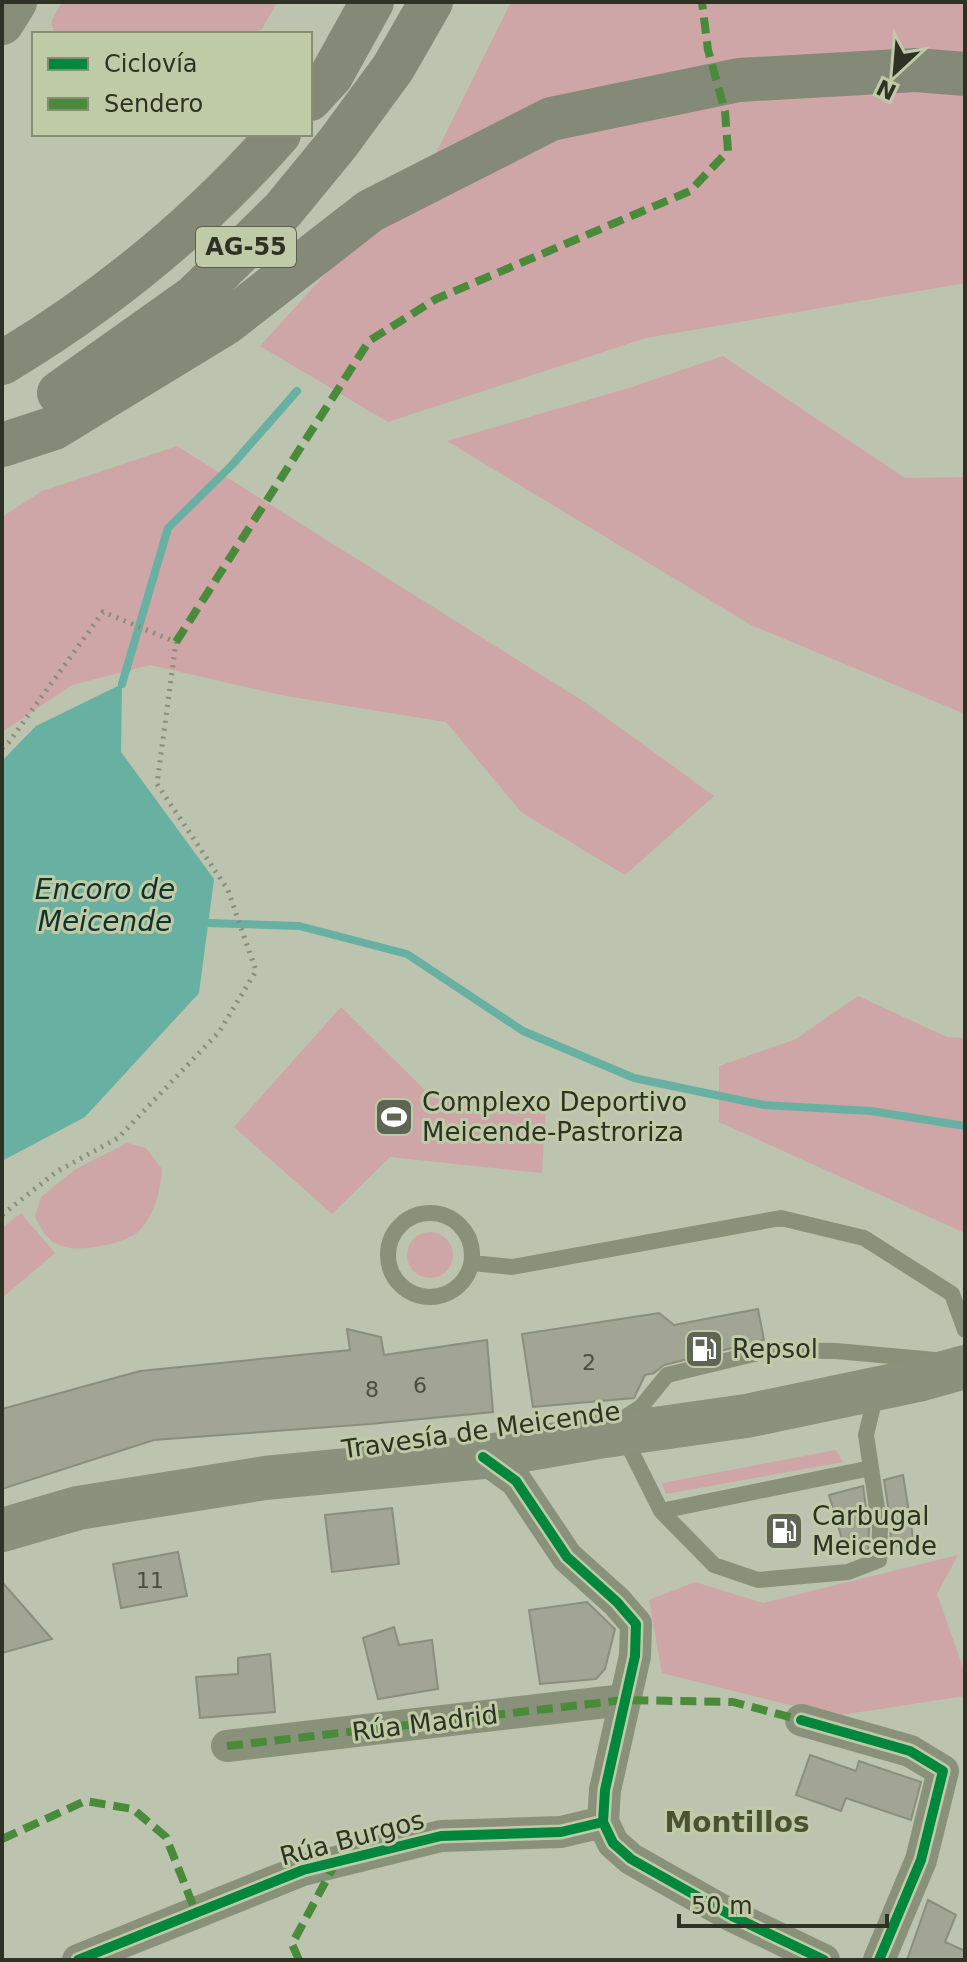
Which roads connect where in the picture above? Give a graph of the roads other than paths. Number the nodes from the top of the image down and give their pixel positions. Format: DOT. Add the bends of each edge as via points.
graph roads {
  1 [pos="15,2"];
  2 [pos="372,2"];
  3 [pos="431,2"];
  4 [pos="2,23"];
  5 [pos="965,74"];
  6 [pos="312,97"];
  7 [pos="277,136"];
  8 [pos="2,363"];
  9 [pos="2,434"];
  10 [pos="2,445"];
  11 [pos="472,1263"];
  12 [pos="965,1330"];
  13 [pos="965,1364"];
  14 [pos="877,1389"];
  15 [pos="610,1435"];
  16 [pos="546,1445"];
  17 [pos="483,1457"];
  18 [pos="871,1468"];
  19 [pos="661,1511"];
  20 [pos="539,1518"];
  21 [pos="2,1530"];
  22 [pos="624,1700"];
  23 [pos="801,1720"];
  24 [pos="227,1746"];
  25 [pos="603,1822"];
  26 [pos="78,1960"];
  27 [pos="824,1960"];
  28 [pos="879,1960"];
  1 -- 4 [label="main road"];
  2 -- 6 [label="highway" via="331,76"];
  3 -- 9 [label="highway, AG-55" via="393,68 283,210 194,297"];
  5 -- 10 [label="highway" via="916,70 739,80 551,119 370,211 226,323 54,428"];
  7 -- 8 [label="highway, AG-55" via="169,243 60,328"];
  11 -- 11 [label="lane" via="467,1235 446,1216 431,1213 404,1221 388,1246 391,1272 421,1297 435,1298 459,1287"];
  11 -- 12 [label="lane" via="512,1267 781,1218 864,1238 952,1294"];
  13 -- 14 [label="main road, Travesía de Meicende"];
  13 -- 15 [label="lane" via="770,1350 667,1375"];
  14 -- 15 [label="main road, Travesía de Meicende" via="746,1416"];
  14 -- 18 [label="lane" via="866,1435"];
  15 -- 16 [label="main road, Travesía de Meicende"];
  15 -- 19 [label="lane"];
  16 -- 17 [label="main road, Travesía de Meicende"];
  16 -- 20 [label="street" via="537,1476"];
  17 -- 20 [label="street" via="516,1481"];
  17 -- 21 [label="main road, Travesía de Meicende" via="265,1478 78,1508"];
  18 -- 19 [label="lane"];
  18 -- 19 [label="lane" via="879,1560 848,1572 758,1580 714,1565"];
  20 -- 22 [label="street" via="567,1557 636,1624 635,1656"];
  22 -- 24 [label="street, Rúa Madrid"];
  22 -- 25 [label="street"];
  23 -- 28 [label="street" via="910,1751 943,1771 921,1860"];
  25 -- 26 [label="street, Rúa Burgos" via="561,1832 441,1836 303,1870"];
  25 -- 27 [label="street" via="613,1843 631,1859"];
}
